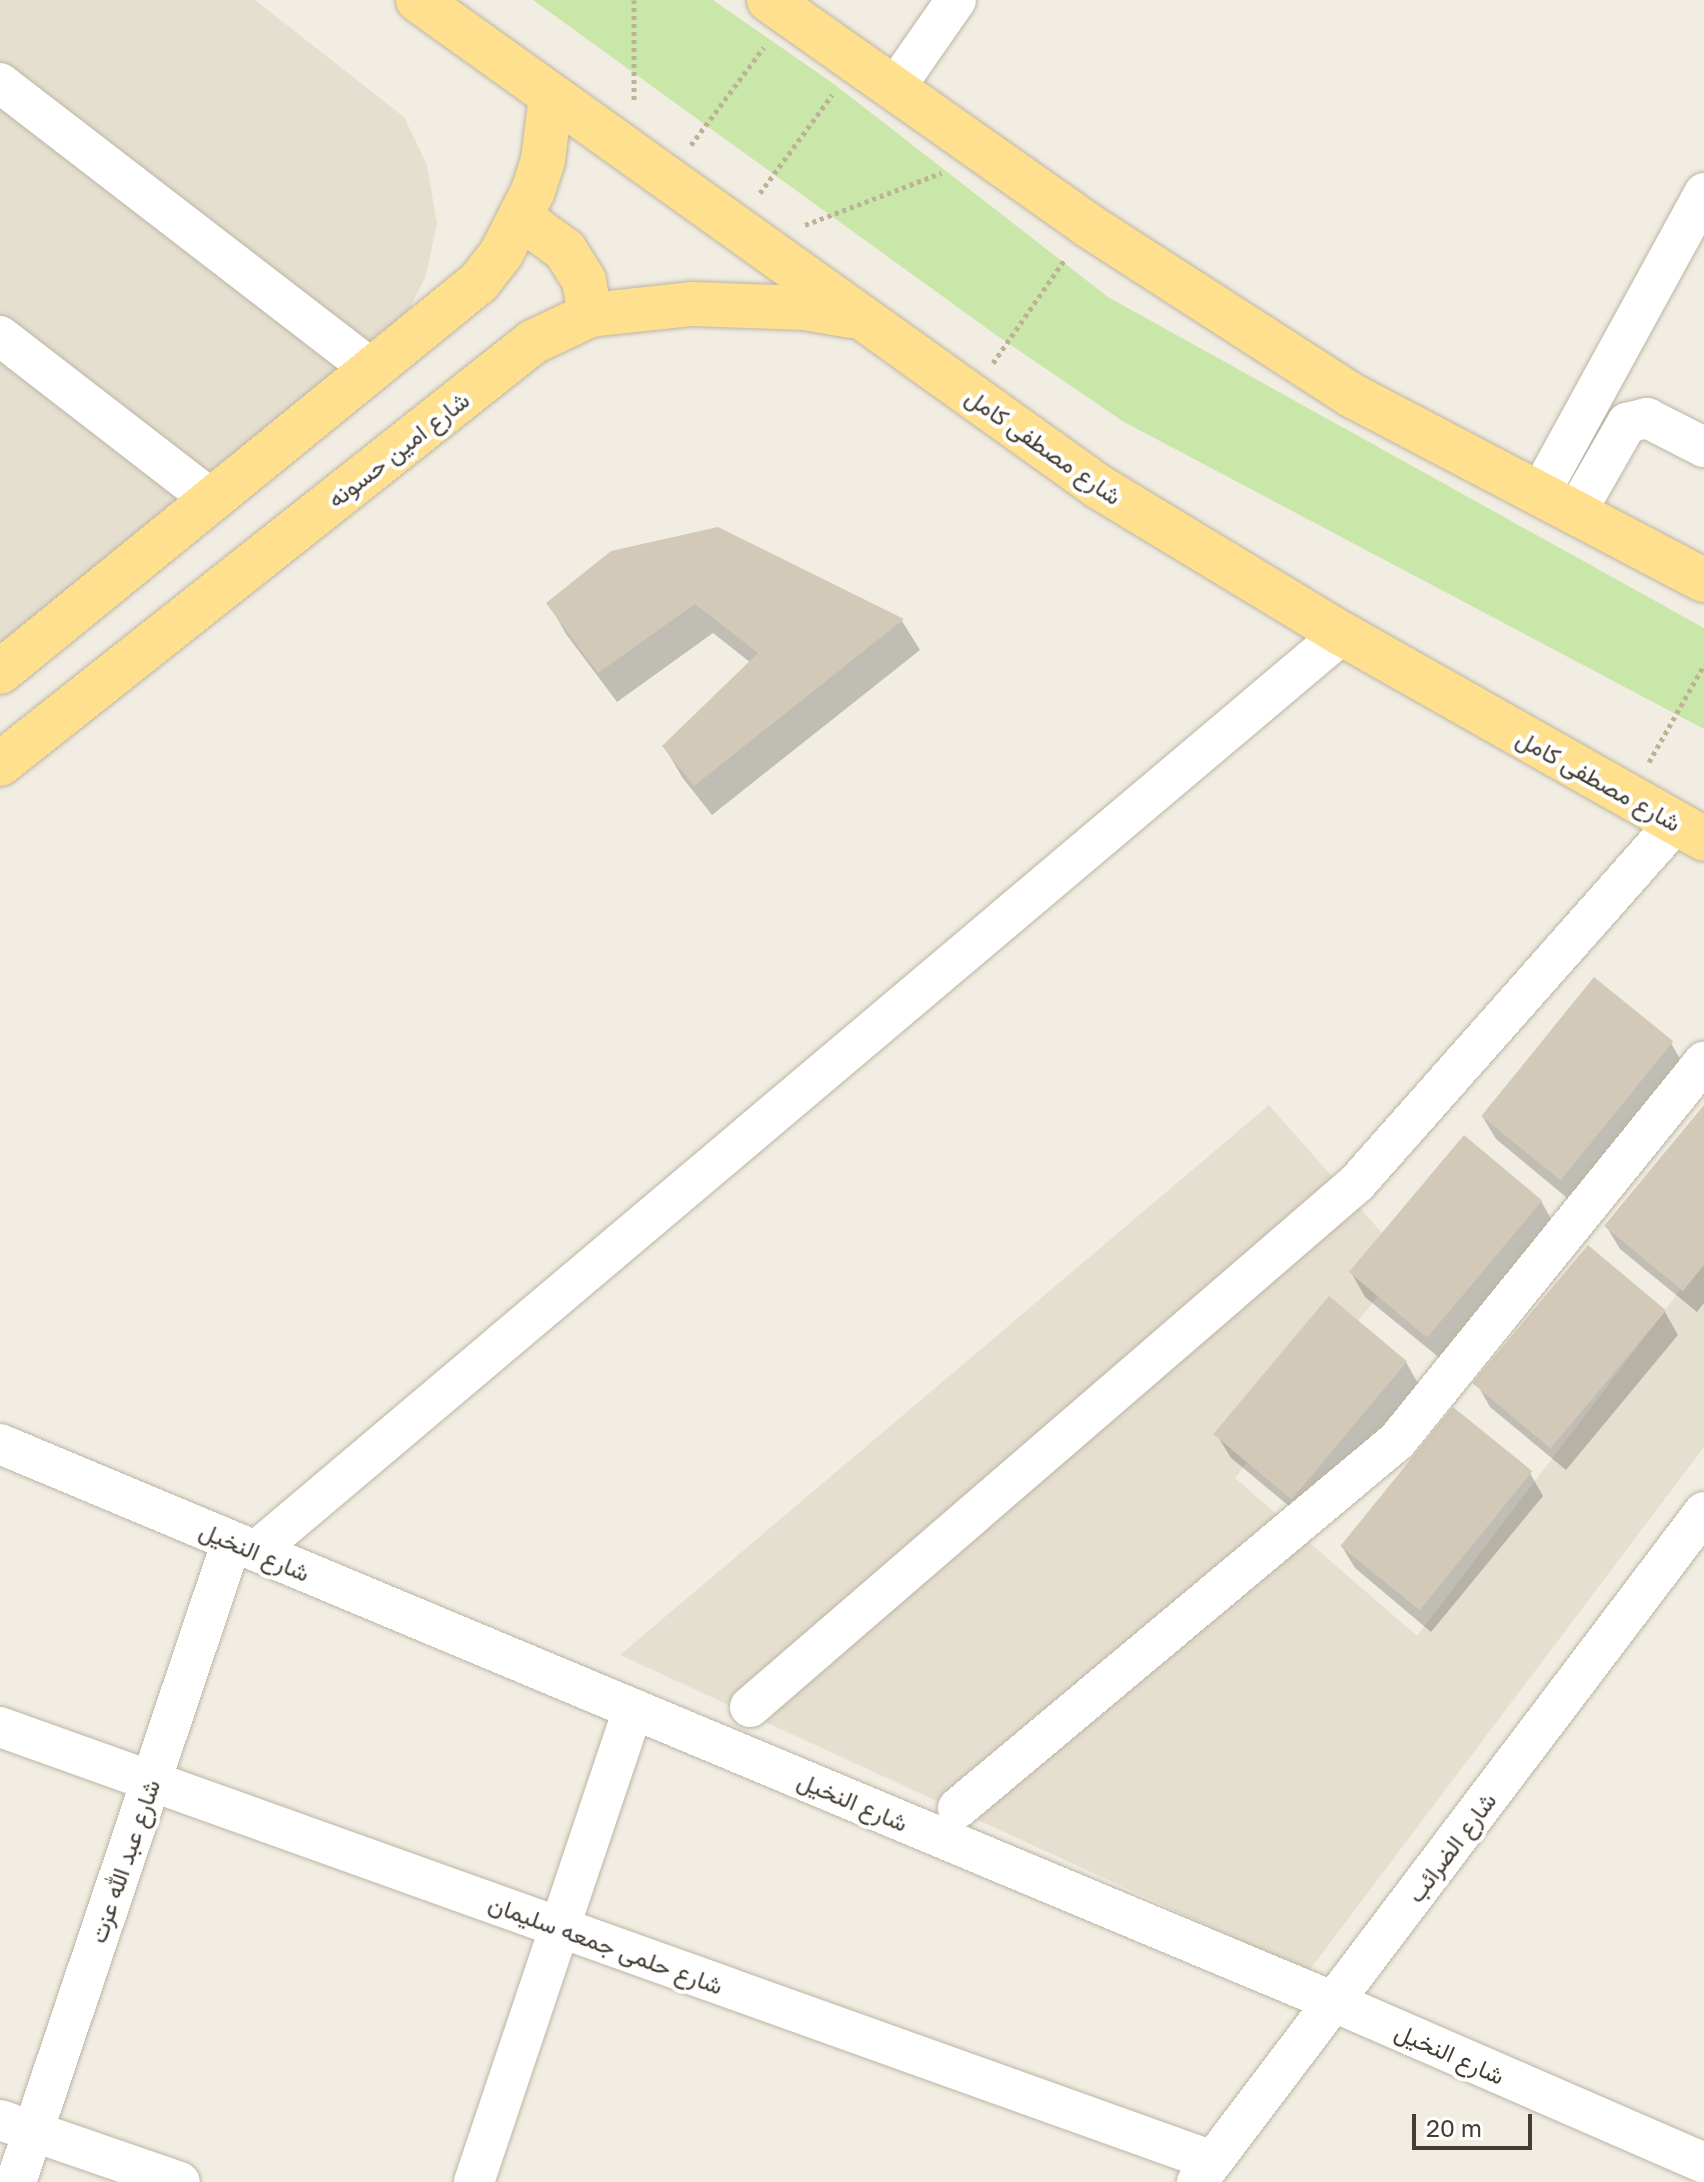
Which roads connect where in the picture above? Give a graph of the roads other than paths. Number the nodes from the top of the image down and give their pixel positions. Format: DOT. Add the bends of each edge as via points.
graph roads {
  1 [pos="418,0"];
  2 [pos="956,0"];
  3 [pos="779,7"];
  4 [pos="0,83"];
  5 [pos="894,89"];
  6 [pos="551,96"];
  7 [pos="1704,193"];
  8 [pos="519,223"];
  9 [pos="590,315"];
  10 [pos="861,317"];
  11 [pos="0,336"];
  12 [pos="372,369"];
  13 [pos="1704,447"];
  14 [pos="212,500"];
  15 [pos="1558,502"];
  16 [pos="1704,580"];
  17 [pos="1342,634"];
  18 [pos="0,672"];
  19 [pos="0,764"];
  20 [pos="1690,831"];
  21 [pos="1704,1062"];
  22 [pos="0,1444"];
  23 [pos="1704,1512"];
  24 [pos="244,1546"];
  25 [pos="750,1707"];
  26 [pos="633,1709"];
  27 [pos="0,1727"];
  28 [pos="151,1781"];
  29 [pos="958,1808"];
  30 [pos="560,1927"];
  31 [pos="1334,2002"];
  32 [pos="16,2126"];
  33 [pos="1704,2163"];
  34 [pos="1205,2172"];
  35 [pos="16,2182"];
  36 [pos="180,2182"];
  37 [pos="474,2182"];
  1 -- 6 [label="main road, شارع مصطفى كامل"];
  2 -- 5 [label="street"];
  3 -- 5 [label="main road"];
  4 -- 12 [label="street"];
  5 -- 15 [label="main road" via="1089,226 1353,396"];
  6 -- 8 [label="main road" via="543,160"];
  6 -- 10 [label="main road, شارع مصطفى كامل"];
  7 -- 15 [label="street"];
  8 -- 9 [label="main road" via="565,250 584,281"];
  8 -- 12 [label="main road" via="479,282"];
  9 -- 10 [label="main road, شارع امين حسونه" via="748,304"];
  9 -- 19 [label="main road, شارع امين حسونه" via="533,342"];
  10 -- 17 [label="main road, شارع مصطفى كامل" via="1099,487"];
  11 -- 14 [label="street"];
  12 -- 14 [label="main road"];
  13 -- 15 [label="street" via="1647,418 1627,423"];
  14 -- 18 [label="main road"];
  15 -- 16 [label="main road"];
  17 -- 20 [label="main road, شارع مصطفى كامل"];
  17 -- 24 [label="street"];
  20 -- 25 [label="street" via="1357,1183"];
  21 -- 29 [label="street" via="1385,1452"];
  22 -- 24 [label="street, شارع النخيل"];
  23 -- 31 [label="street, شارع الضرائب"];
  24 -- 26 [label="street, شارع النخيل"];
  24 -- 28 [label="street, شارع عبد الله عزت"];
  26 -- 30 [label="street"];
  26 -- 31 [label="street, شارع النخيل"];
  27 -- 28 [label="street, شارع حلمى جمعه سليمان"];
  28 -- 30 [label="street, شارع حلمى جمعه سليمان"];
  28 -- 32 [label="street, شارع عبد الله عزت"];
  30 -- 34 [label="street, شارع حلمى جمعه سليمان"];
  30 -- 37 [label="street"];
  31 -- 33 [label="street, شارع النخيل"];
  31 -- 34 [label="street, شارع الضرائب"];
  32 -- 35 [label="street, شارع عبد الله عزت"];
  32 -- 36 [label="street"];
}
